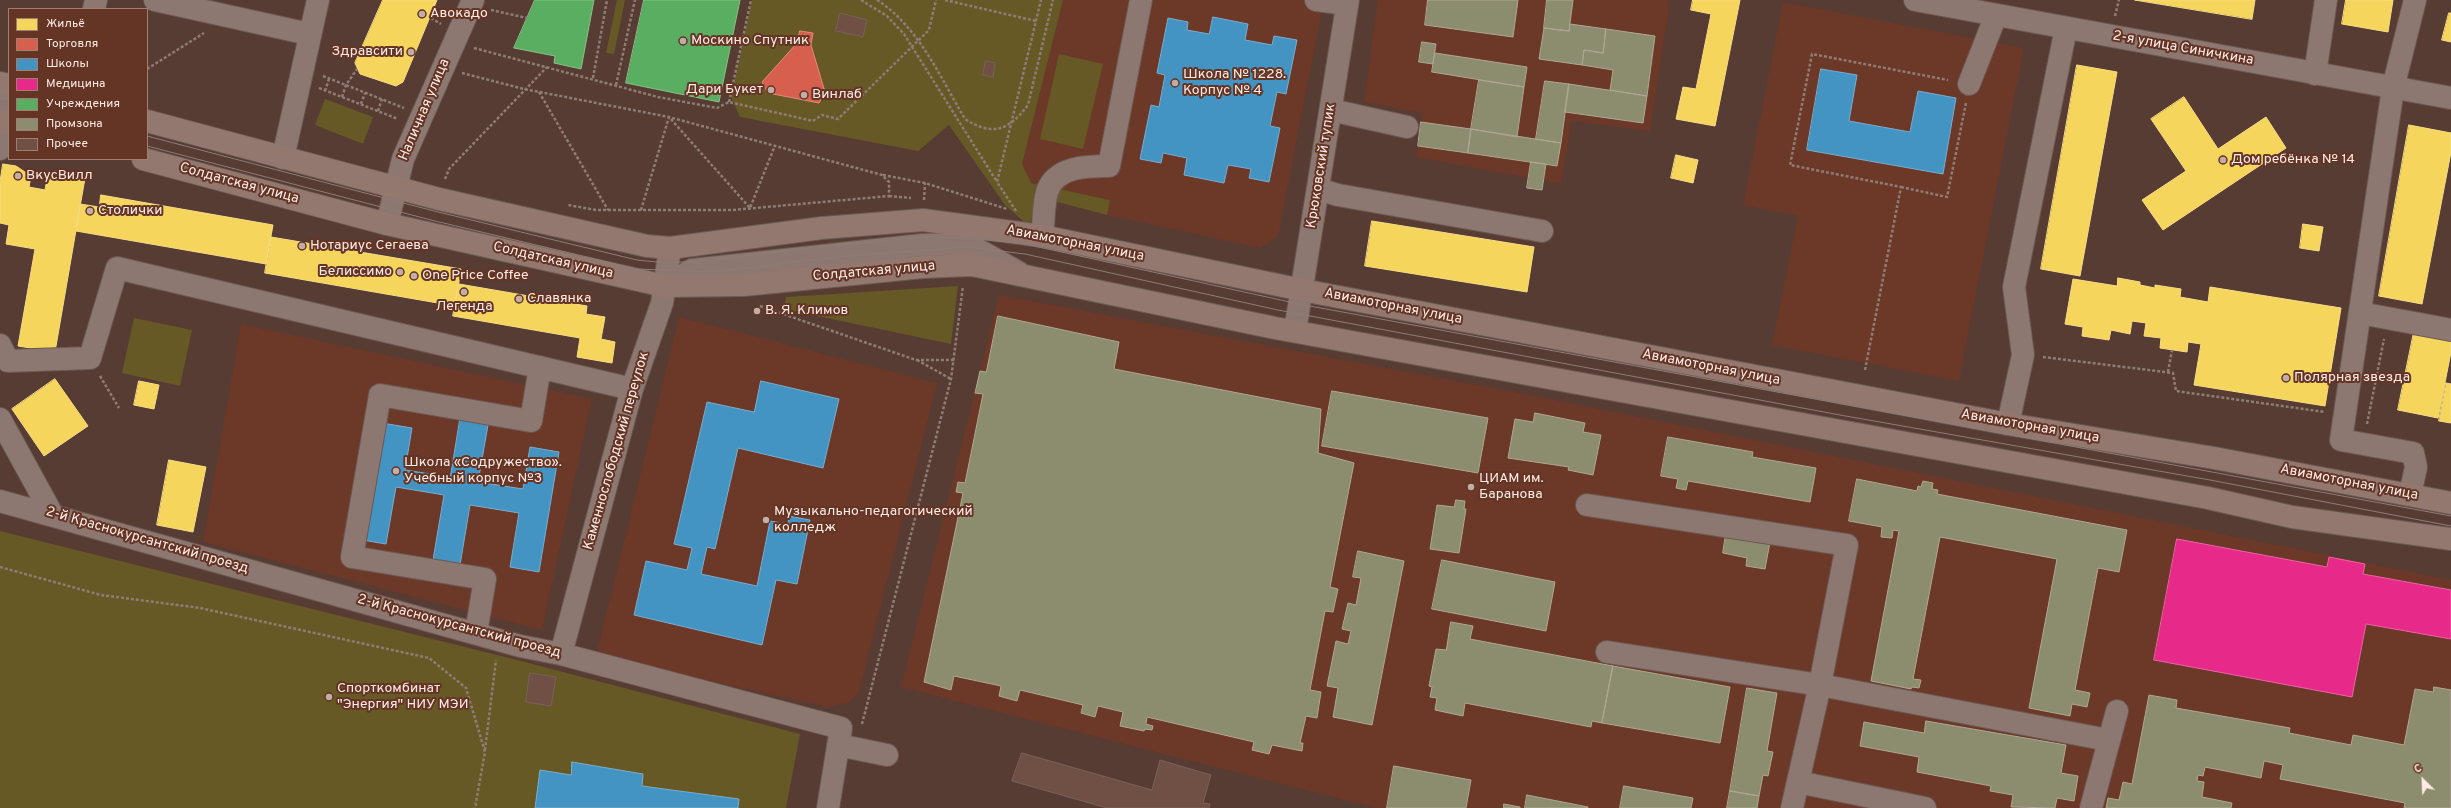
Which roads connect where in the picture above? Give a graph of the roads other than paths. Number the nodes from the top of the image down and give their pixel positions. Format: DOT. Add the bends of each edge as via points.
graph roads {
  1 [pos="155,0"];
  2 [pos="318,0"];
  3 [pos="1141,0"];
  4 [pos="1316,0"];
  5 [pos="1915,0"];
  6 [pos="2326,0"];
  7 [pos="2414,0"];
  8 [pos="1348,2"];
  9 [pos="482,5"];
  10 [pos="1996,15"];
  11 [pos="2066,28"];
  12 [pos="309,34"];
  13 [pos="2315,74"];
  14 [pos="1969,84"];
  15 [pos="2393,88"];
  16 [pos="2451,98"];
  17 [pos="1331,110"];
  18 [pos="5,115"];
  19 [pos="148,121"];
  20 [pos="1407,127"];
  21 [pos="0,149"];
  22 [pos="283,158"];
  23 [pos="147,160"];
  24 [pos="395,188"];
  25 [pos="1318,189"];
  26 [pos="387,224"];
  27 [pos="1542,231"];
  28 [pos="1042,236"];
  29 [pos="670,248"];
  30 [pos="1023,275"];
  31 [pos="665,286"];
  32 [pos="1302,290"];
  33 [pos="2360,313"];
  34 [pos="2451,330"];
  35 [pos="1295,331"];
  36 [pos="0,345"];
  37 [pos="540,367"];
  38 [pos="632,388"];
  39 [pos="0,419"];
  40 [pos="2008,424"];
  41 [pos="2410,494"];
  42 [pos="0,501"];
  43 [pos="2451,503"];
  44 [pos="1587,505"];
  45 [pos="52,514"];
  46 [pos="2451,539"];
  47 [pos="476,633"];
  48 [pos="1608,652"];
  49 [pos="561,654"];
  50 [pos="1820,685"];
  51 [pos="2117,711"];
  52 [pos="2108,740"];
  53 [pos="838,745"];
  54 [pos="887,755"];
  55 [pos="1798,782"];
  56 [pos="828,808"];
  57 [pos="1792,808"];
  58 [pos="1925,808"];
  59 [pos="2090,808"];
  1 -- 12 [label="street"];
  2 -- 12 [label="street"];
  3 -- 28 [label="street" via="1109,166 1084,166 1068,171 1055,180 1047,192"];
  4 -- 8 [label="street"];
  5 -- 10 [label="street, 2-я улица Синичкина"];
  6 -- 13 [label="street"];
  7 -- 15 [label="street"];
  8 -- 17 [label="street, Крюковский тупик"];
  9 -- 24 [label="street, Наличная улица" via="403,159"];
  10 -- 11 [label="street, 2-я улица Синичкина"];
  10 -- 14 [label="street"];
  11 -- 13 [label="street, 2-я улица Синичкина"];
  11 -- 40 [label="street" via="2014,286 2023,355"];
  12 -- 22 [label="street"];
  13 -- 15 [label="street, 2-я улица Синичкина"];
  15 -- 16 [label="street, 2-я улица Синичкина"];
  15 -- 33 [label="street"];
  17 -- 20 [label="street"];
  17 -- 25 [label="street, Крюковский тупик"];
  18 -- 21 [label="street"];
  19 -- 22 [label="main road"];
  22 -- 24 [label="main road"];
  23 -- 26 [label="main road, Солдатская улица"];
  24 -- 26 [label="street, Наличная улица"];
  24 -- 29 [label="main road" via="627,242"];
  25 -- 27 [label="street" via="1338,195"];
  25 -- 32 [label="street, Крюковский тупик"];
  26 -- 31 [label="main road, Солдатская улица"];
  28 -- 29 [label="main road, Авиамоторная улица" via="923,220 822,228"];
  28 -- 32 [label="main road, Авиамоторная улица"];
  29 -- 31 [label="street, Каменнослободский переулок"];
  30 -- 31 [label="main road, Солдатская улица" via="968,274 923,267 744,285"];
  30 -- 31 [label="street" via="968,244 922,245 692,270"];
  30 -- 35 [label="main road"];
  31 -- 38 [label="street, Каменнослободский переулок" via="662,303"];
  32 -- 35 [label="street, Крюковский тупик"];
  32 -- 40 [label="main road, Авиамоторная улица"];
  33 -- 34 [label="street"];
  33 -- 41 [label="street" via="2341,440 2413,453 2416,467"];
  35 -- 46 [label="main road" via="2208,498 2292,517"];
  36 -- 37 [label="street" via="8,361 90,358 117,268"];
  37 -- 38 [label="street"];
  37 -- 47 [label="street" via="531,421 380,395 352,557 485,579"];
  38 -- 49 [label="street, Каменнослободский переулок"];
  39 -- 45 [label="street"];
  40 -- 41 [label="main road, Авиамоторная улица"];
  41 -- 43 [label="main road, Авиамоторная улица"];
  42 -- 45 [label="street, 2-й Краснокурсантский проезд"];
  44 -- 50 [label="street" via="1847,545"];
  45 -- 47 [label="street, 2-й Краснокурсантский проезд"];
  47 -- 49 [label="street, 2-й Краснокурсантский проезд" via="520,646"];
  48 -- 50 [label="street"];
  49 -- 53 [label="street, 2-й Краснокурсантский проезд" via="841,728"];
  50 -- 52 [label="street"];
  50 -- 55 [label="street"];
  51 -- 52 [label="street"];
  52 -- 59 [label="street"];
  53 -- 54 [label="street"];
  53 -- 56 [label="street, 2-й Краснокурсантский проезд"];
  55 -- 57 [label="street"];
  55 -- 58 [label="street"];
}
